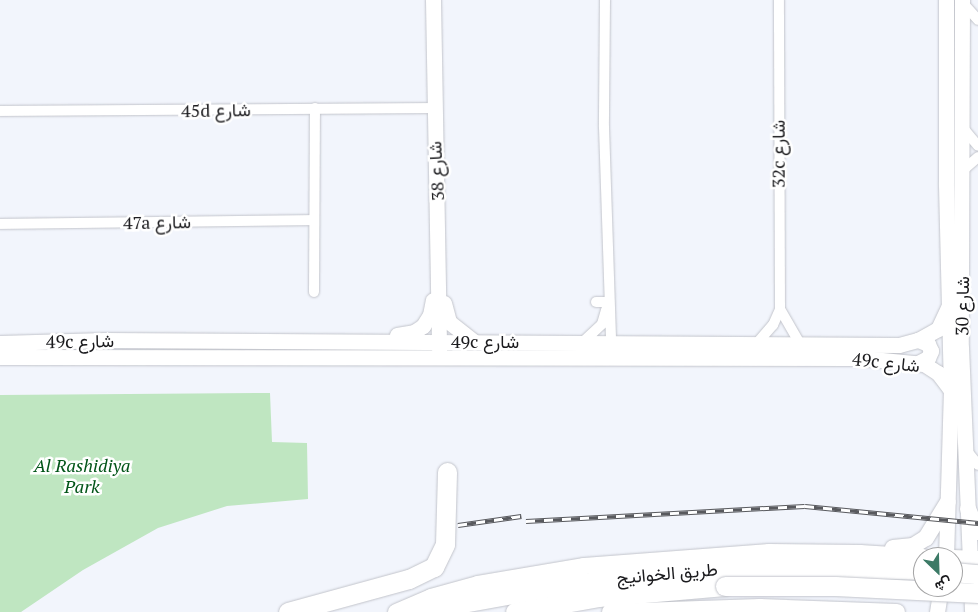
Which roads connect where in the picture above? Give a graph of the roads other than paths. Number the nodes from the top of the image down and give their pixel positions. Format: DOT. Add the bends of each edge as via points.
graph roads {
  1 [pos="433,0"];
  2 [pos="605,0"];
  3 [pos="779,0"];
  4 [pos="946,0"];
  5 [pos="959,1"];
  6 [pos="978,20"];
  7 [pos="978,26"];
  8 [pos="963,27"];
  9 [pos="946,73"];
  10 [pos="315,108"];
  11 [pos="433,108"];
  12 [pos="0,111"];
  13 [pos="962,124"];
  14 [pos="962,142"];
  15 [pos="978,146"];
  16 [pos="978,157"];
  17 [pos="962,171"];
  18 [pos="314,220"];
  19 [pos="0,224"];
  20 [pos="440,256"];
  21 [pos="314,292"];
  22 [pos="596,302"];
  23 [pos="608,302"];
  24 [pos="949,305"];
  25 [pos="780,308"];
  26 [pos="276,340"];
  27 [pos="918,340"];
  28 [pos="383,341"];
  29 [pos="439,341"];
  30 [pos="473,341"];
  31 [pos="584,341"];
  32 [pos="611,341"];
  33 [pos="758,342"];
  34 [pos="799,342"];
  35 [pos="0,343"];
  36 [pos="864,345"];
  37 [pos="578,356"];
  38 [pos="0,357"];
  39 [pos="195,357"];
  40 [pos="699,357"];
  41 [pos="439,358"];
  42 [pos="918,363"];
  43 [pos="951,390"];
  44 [pos="965,449"];
  45 [pos="978,465"];
  46 [pos="447,472"];
  47 [pos="948,502"];
  48 [pos="968,509"];
  49 [pos="978,532"];
  50 [pos="946,547"];
  51 [pos="860,553"];
  52 [pos="913,556"];
  53 [pos="975,564"];
  54 [pos="963,568"];
  55 [pos="913,570"];
  56 [pos="724,578"];
  57 [pos="978,593"];
  58 [pos="939,597"];
  59 [pos="879,611"];
  60 [pos="288,612"];
  61 [pos="396,612"];
  62 [pos="414,612"];
  63 [pos="515,612"];
  64 [pos="610,612"];
  65 [pos="897,612"];
  66 [pos="937,612"];
  67 [pos="972,612"];
  1 -- 11 [label="street, شارع 38"];
  2 -- 23 [label="street"];
  3 -- 25 [label="street, 32c شارع"];
  4 -- 9 [label="street, شارع 30"];
  5 -- 6 [label="street"];
  5 -- 8 [label="street, شارع 30"];
  7 -- 8 [label="street"];
  8 -- 13 [label="street, شارع 30"];
  9 -- 14 [label="street" via="954,68 959,75 958,118"];
  9 -- 24 [label="street, شارع 30"];
  10 -- 11 [label="street, 45d شارع"];
  10 -- 12 [label="street, 45d شارع"];
  10 -- 18 [label="street"];
  11 -- 20 [label="street, شارع 38"];
  13 -- 14 [label="street, شارع 30"];
  13 -- 15 [label="street" via="966,135"];
  14 -- 17 [label="street, شارع 30"];
  16 -- 17 [label="street"];
  17 -- 44 [label="street, شارع 30" via="961,347"];
  18 -- 19 [label="street, 47a شارع"];
  18 -- 21 [label="street"];
  20 -- 28 [label="street" via="432,268 433,304 427,321 414,332"];
  20 -- 29 [label="street, شارع 38" via="436,267"];
  20 -- 30 [label="street" via="446,317 455,329"];
  22 -- 23 [label="street"];
  23 -- 31 [label="street" via="602,324"];
  23 -- 32 [label="street"];
  24 -- 27 [label="street, 49c شارع" via="942,325"];
  24 -- 43 [label="street, شارع 30"];
  25 -- 33 [label="street, 32c شارع" via="773,325"];
  25 -- 34 [label="street, 32c شارع"];
  26 -- 28 [label="street, 49c شارع"];
  26 -- 35 [label="street, 49c شارع"];
  26 -- 39 [label="street" via="195,345 191,350"];
  27 -- 36 [label="street, 49c شارع" via="900,345"];
  27 -- 42 [label="street" via="928,344 931,351 928,358"];
  28 -- 29 [label="street, 49c شارع"];
  29 -- 30 [label="street, 49c شارع"];
  29 -- 41 [label="street, شارع 38"];
  30 -- 31 [label="street, 49c شارع"];
  31 -- 32 [label="street, 49c شارع"];
  32 -- 33 [label="street, 49c شارع"];
  32 -- 37 [label="street" via="602,350"];
  33 -- 34 [label="street, 49c شارع"];
  34 -- 36 [label="street, 49c شارع"];
  36 -- 40 [label="street" via="840,351 713,350"];
  37 -- 40 [label="street, 49c شارع"];
  37 -- 41 [label="street, 49c شارع"];
  38 -- 39 [label="street, 49c شارع"];
  39 -- 41 [label="street, 49c شارع"];
  40 -- 42 [label="street, 49c شارع" via="862,358"];
  42 -- 43 [label="street, 49c شارع" via="938,372"];
  43 -- 47 [label="street, شارع 30"];
  44 -- 45 [label="street"];
  44 -- 48 [label="street, شارع 30"];
  46 -- 60 [label="highway" via="444,550 429,571"];
  47 -- 50 [label="street, شارع 30"];
  47 -- 51 [label="main road" via="933,530 920,542"];
  48 -- 49 [label="main road"];
  48 -- 53 [label="street, شارع 30"];
  51 -- 52 [label="main road"];
  51 -- 61 [label="main road" via="769,552 584,566 478,584 431,597"];
  53 -- 54 [label="highway, bridge"];
  53 -- 67 [label="street, شارع 30"];
  55 -- 56 [label="highway, طريق الخوانيج" via="834,567"];
  56 -- 57 [label="highway, طريق الخوانيج, bridge"];
  56 -- 62 [label="highway, طريق الخوانيج" via="599,579"];
  56 -- 63 [label="highway, طريق الخوانيج"];
  58 -- 66 [label="street"];
  59 -- 64 [label="main road" via="760,607"];
  59 -- 65 [label="main road"];
}
